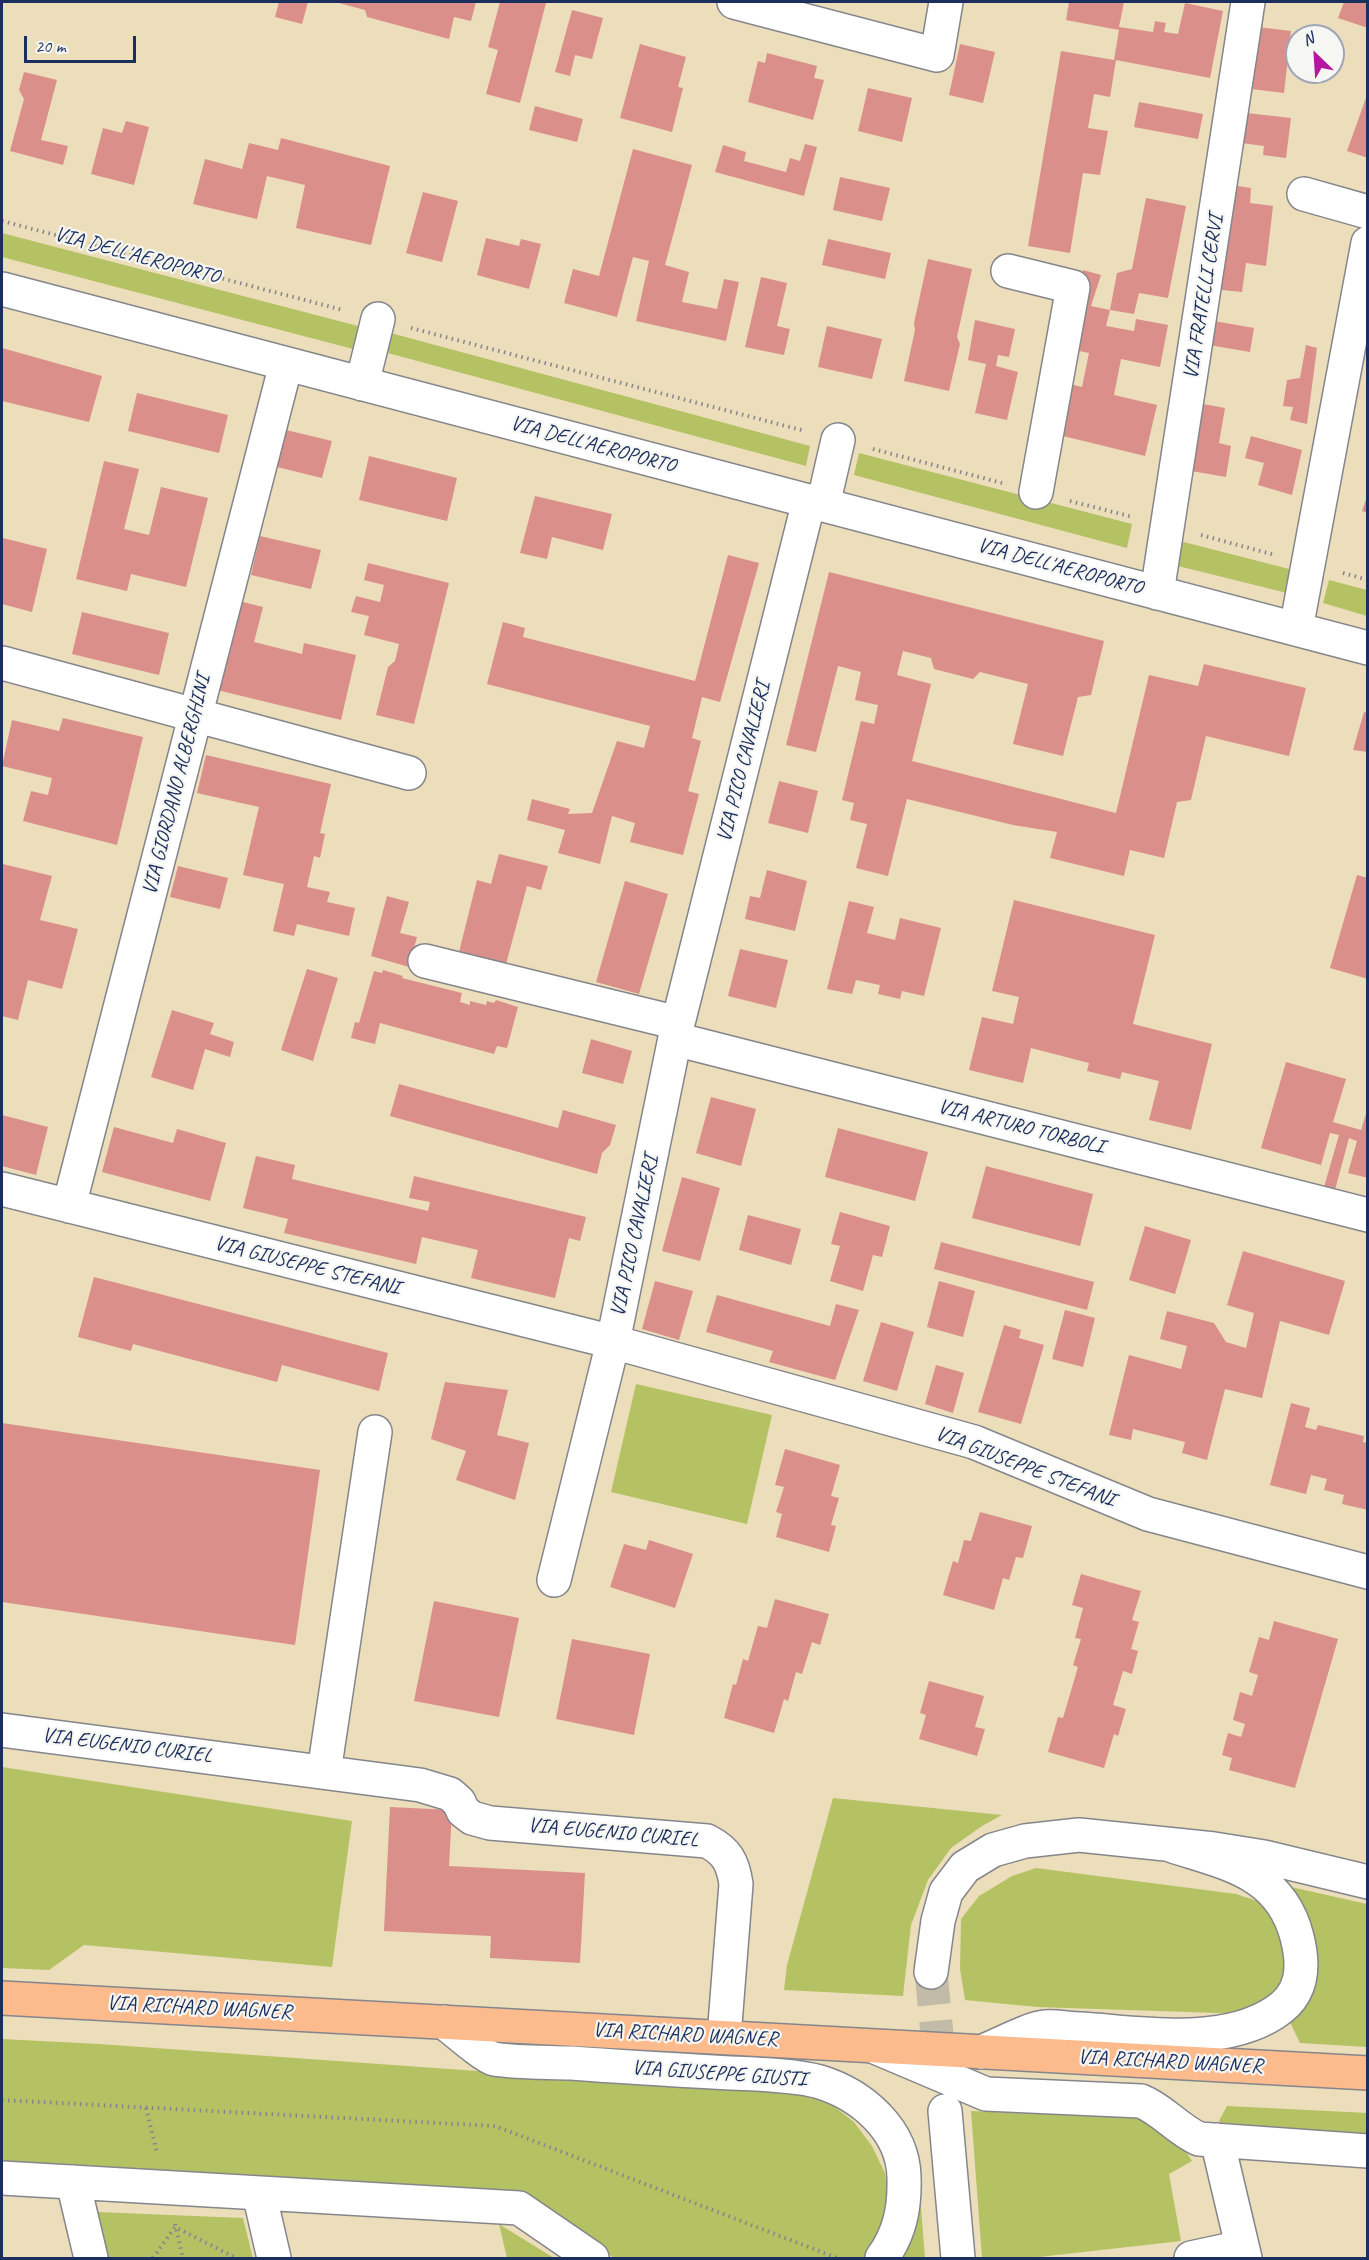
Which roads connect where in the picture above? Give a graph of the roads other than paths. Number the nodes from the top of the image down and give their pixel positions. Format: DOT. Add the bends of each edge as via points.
graph roads {
  1 [pos="734,2"];
  2 [pos="946,2"];
  3 [pos="1248,2"];
  4 [pos="1304,194"];
  5 [pos="1368,212"];
  6 [pos="1368,243"];
  7 [pos="1008,271"];
  8 [pos="2,290"];
  9 [pos="378,319"];
  10 [pos="286,364"];
  11 [pos="362,384"];
  12 [pos="838,440"];
  13 [pos="1036,492"];
  14 [pos="816,503"];
  15 [pos="1157,593"];
  16 [pos="1296,629"];
  17 [pos="1368,648"];
  18 [pos="2,663"];
  19 [pos="195,715"];
  20 [pos="409,773"];
  21 [pos="425,962"];
  22 [pos="677,1031"];
  23 [pos="2,1189"];
  24 [pos="69,1206"];
  25 [pos="1368,1215"];
  26 [pos="613,1342"];
  27 [pos="375,1432"];
  28 [pos="1368,1572"];
  29 [pos="554,1580"];
  30 [pos="2,1730"];
  31 [pos="324,1772"];
  32 [pos="1167,1844"];
  33 [pos="1368,1882"];
  34 [pos="931,1972"];
  35 [pos="2,1998"];
  36 [pos="444,2022"];
  37 [pos="724,2037"];
  38 [pos="872,2045"];
  39 [pos="981,2052"];
  40 [pos="1368,2073"];
  41 [pos="945,2111"];
  42 [pos="1208,2139"];
  43 [pos="1368,2151"];
  44 [pos="2,2178"];
  45 [pos="73,2182"];
  46 [pos="259,2193"];
  47 [pos="1244,2253"];
  48 [pos="91,2259"];
  49 [pos="274,2259"];
  50 [pos="592,2259"];
  51 [pos="882,2259"];
  52 [pos="958,2259"];
  53 [pos="1191,2259"];
  1 -- 2 [label="street" via="937,55"];
  3 -- 15 [label="street, VIA FRATELLI CERVI"];
  4 -- 5 [label="street"];
  6 -- 16 [label="street"];
  7 -- 13 [label="street" via="1073,287"];
  8 -- 10 [label="street, VIA DELL'AEROPORTO"];
  9 -- 11 [label="street"];
  10 -- 11 [label="street, VIA DELL'AEROPORTO"];
  10 -- 19 [label="street, VIA GIORDANO ALBERGHINI"];
  11 -- 14 [label="street, VIA DELL'AEROPORTO"];
  12 -- 14 [label="street"];
  14 -- 15 [label="street, VIA DELL'AEROPORTO"];
  14 -- 22 [label="street, VIA PICO CAVALIERI"];
  15 -- 16 [label="street, VIA DELL'AEROPORTO"];
  16 -- 17 [label="street, VIA DELL'AEROPORTO"];
  18 -- 19 [label="street"];
  19 -- 20 [label="street"];
  19 -- 24 [label="street, VIA GIORDANO ALBERGHINI"];
  21 -- 22 [label="street"];
  22 -- 25 [label="street, VIA ARTURO TORBOLI"];
  22 -- 26 [label="street, VIA PICO CAVALIERI"];
  23 -- 24 [label="street, VIA GIUSEPPE STEFANI"];
  24 -- 26 [label="street, VIA GIUSEPPE STEFANI"];
  26 -- 28 [label="street, VIA GIUSEPPE STEFANI" via="974,1442 1148,1514"];
  26 -- 29 [label="street"];
  27 -- 31 [label="street"];
  30 -- 31 [label="street, VIA EUGENIO CURIEL"];
  31 -- 37 [label="street, VIA EUGENIO CURIEL" via="437,1788 450,1794 472,1818 490,1823 696,1839 719,1846 732,1863 736,1884"];
  32 -- 33 [label="street" via="1263,1857"];
  32 -- 34 [label="street" via="1079,1834 993,1850 965,1866 946,1892"];
  32 -- 39 [label="street" via="1243,1870 1265,1883 1281,1900 1291,1918 1300,1956 1295,1995 1264,2019 1219,2033 1160,2034 1043,2027"];
  35 -- 36 [label="main road, VIA RICHARD WAGNER"];
  36 -- 37 [label="main road, VIA RICHARD WAGNER"];
  36 -- 51 [label="street, VIA GIUSEPPE GIUSTI" via="492,2059 758,2074 818,2081 843,2091 880,2118 894,2138 904,2165 901,2219 893,2243"];
  37 -- 38 [label="main road, VIA RICHARD WAGNER"];
  38 -- 39 [label="main road, VIA RICHARD WAGNER"];
  38 -- 42 [label="street" via="986,2094 1141,2101 1186,2133"];
  39 -- 40 [label="main road, VIA RICHARD WAGNER"];
  41 -- 52 [label="street"];
  42 -- 43 [label="street"];
  42 -- 47 [label="street"];
  44 -- 45 [label="street"];
  45 -- 46 [label="street"];
  45 -- 48 [label="street"];
  46 -- 49 [label="street"];
  46 -- 50 [label="street" via="519,2208"];
  47 -- 53 [label="street"];
}
